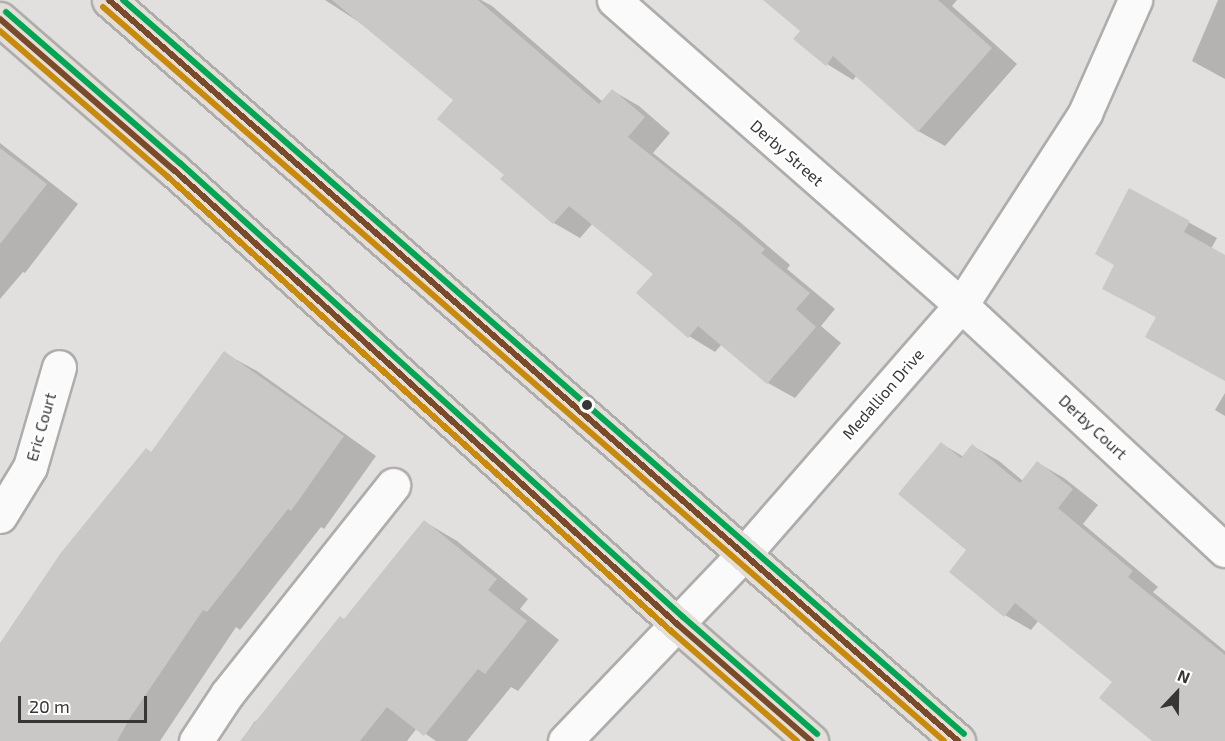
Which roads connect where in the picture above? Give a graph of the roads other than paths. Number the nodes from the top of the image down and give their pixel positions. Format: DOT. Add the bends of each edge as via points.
graph roads {
  1 [pos="109,0"];
  2 [pos="614,0"];
  3 [pos="1135,0"];
  4 [pos="0,19"];
  5 [pos="961,305"];
  6 [pos="59,367"];
  7 [pos="393,485"];
  8 [pos="0,516"];
  9 [pos="1225,550"];
  10 [pos="744,555"];
  11 [pos="677,624"];
  12 [pos="196,741"];
  13 [pos="566,741"];
  14 [pos="811,741"];
  15 [pos="958,741"];
  1 -- 10 [label="main road"];
  2 -- 5 [label="street, Derby Street"];
  3 -- 5 [label="street, Medallion Drive" via="1085,112"];
  4 -- 11 [label="main road" via="174,170"];
  5 -- 9 [label="street, Derby Court"];
  5 -- 10 [label="street, Medallion Drive"];
  6 -- 8 [label="street, Eric Court" via="30,467"];
  7 -- 12 [label="street" via="227,694"];
  10 -- 11 [label="street, Medallion Drive"];
  10 -- 15 [label="main road"];
  11 -- 13 [label="street, Medallion Drive"];
  11 -- 14 [label="main road"];
}
